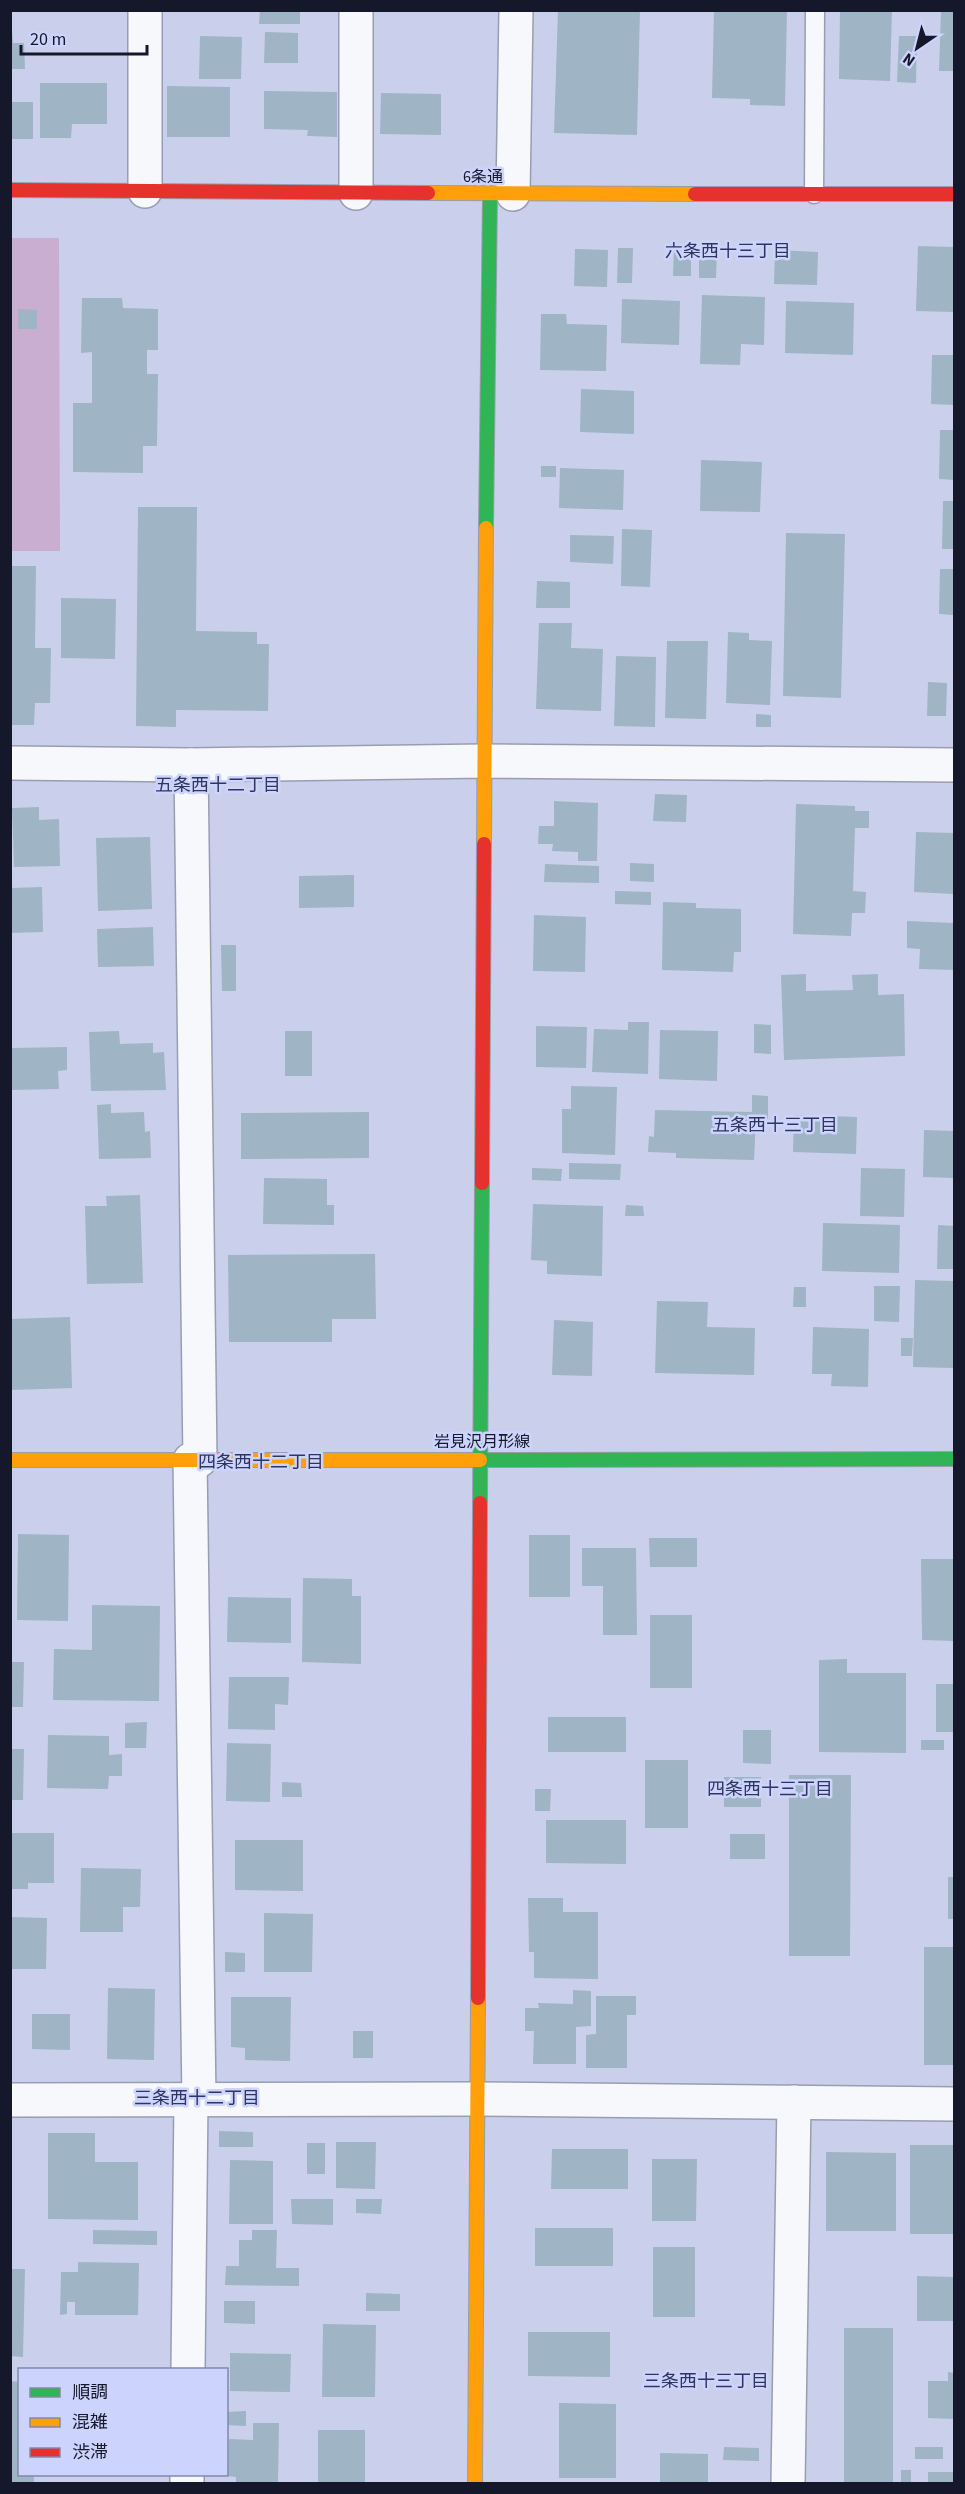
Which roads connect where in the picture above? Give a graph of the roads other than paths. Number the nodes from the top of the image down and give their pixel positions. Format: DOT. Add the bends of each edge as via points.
graph roads {
  1 [pos="145,10"];
  2 [pos="356,10"];
  3 [pos="516,10"];
  4 [pos="815,10"];
  5 [pos="10,190"];
  6 [pos="145,191"];
  7 [pos="356,193"];
  8 [pos="502,194"];
  9 [pos="814,194"];
  10 [pos="954,194"];
  11 [pos="484,761"];
  12 [pos="10,764"];
  13 [pos="191,765"];
  14 [pos="954,765"];
  15 [pos="482,1458"];
  16 [pos="954,1459"];
  17 [pos="10,1460"];
  18 [pos="195,1460"];
  19 [pos="476,2099"];
  20 [pos="10,2100"];
  21 [pos="195,2100"];
  22 [pos="794,2102"];
  23 [pos="954,2104"];
  24 [pos="188,2368"];
  25 [pos="475,2484"];
  26 [pos="788,2484"];
  1 -- 6 [label="street"];
  2 -- 7 [label="street"];
  3 -- 8 [label="street"];
  4 -- 9 [label="lane"];
  5 -- 6 [label="street, 6条通"];
  6 -- 7 [label="street, 6条通"];
  7 -- 8 [label="street, 6条通"];
  8 -- 9 [label="street, 6条通"];
  8 -- 11 [label="street"];
  9 -- 10 [label="street, 6条通"];
  11 -- 13 [label="street"];
  11 -- 14 [label="street"];
  11 -- 15 [label="street"];
  12 -- 13 [label="street"];
  13 -- 18 [label="street"];
  15 -- 16 [label="street, 岩見沢月形線"];
  15 -- 18 [label="street, 岩見沢月形線"];
  15 -- 19 [label="street"];
  17 -- 18 [label="street, 岩見沢月形線"];
  18 -- 21 [label="street"];
  19 -- 21 [label="street"];
  19 -- 22 [label="street"];
  19 -- 25 [label="street"];
  20 -- 21 [label="street"];
  21 -- 24 [label="street"];
  22 -- 23 [label="street"];
  22 -- 26 [label="street"];
}
